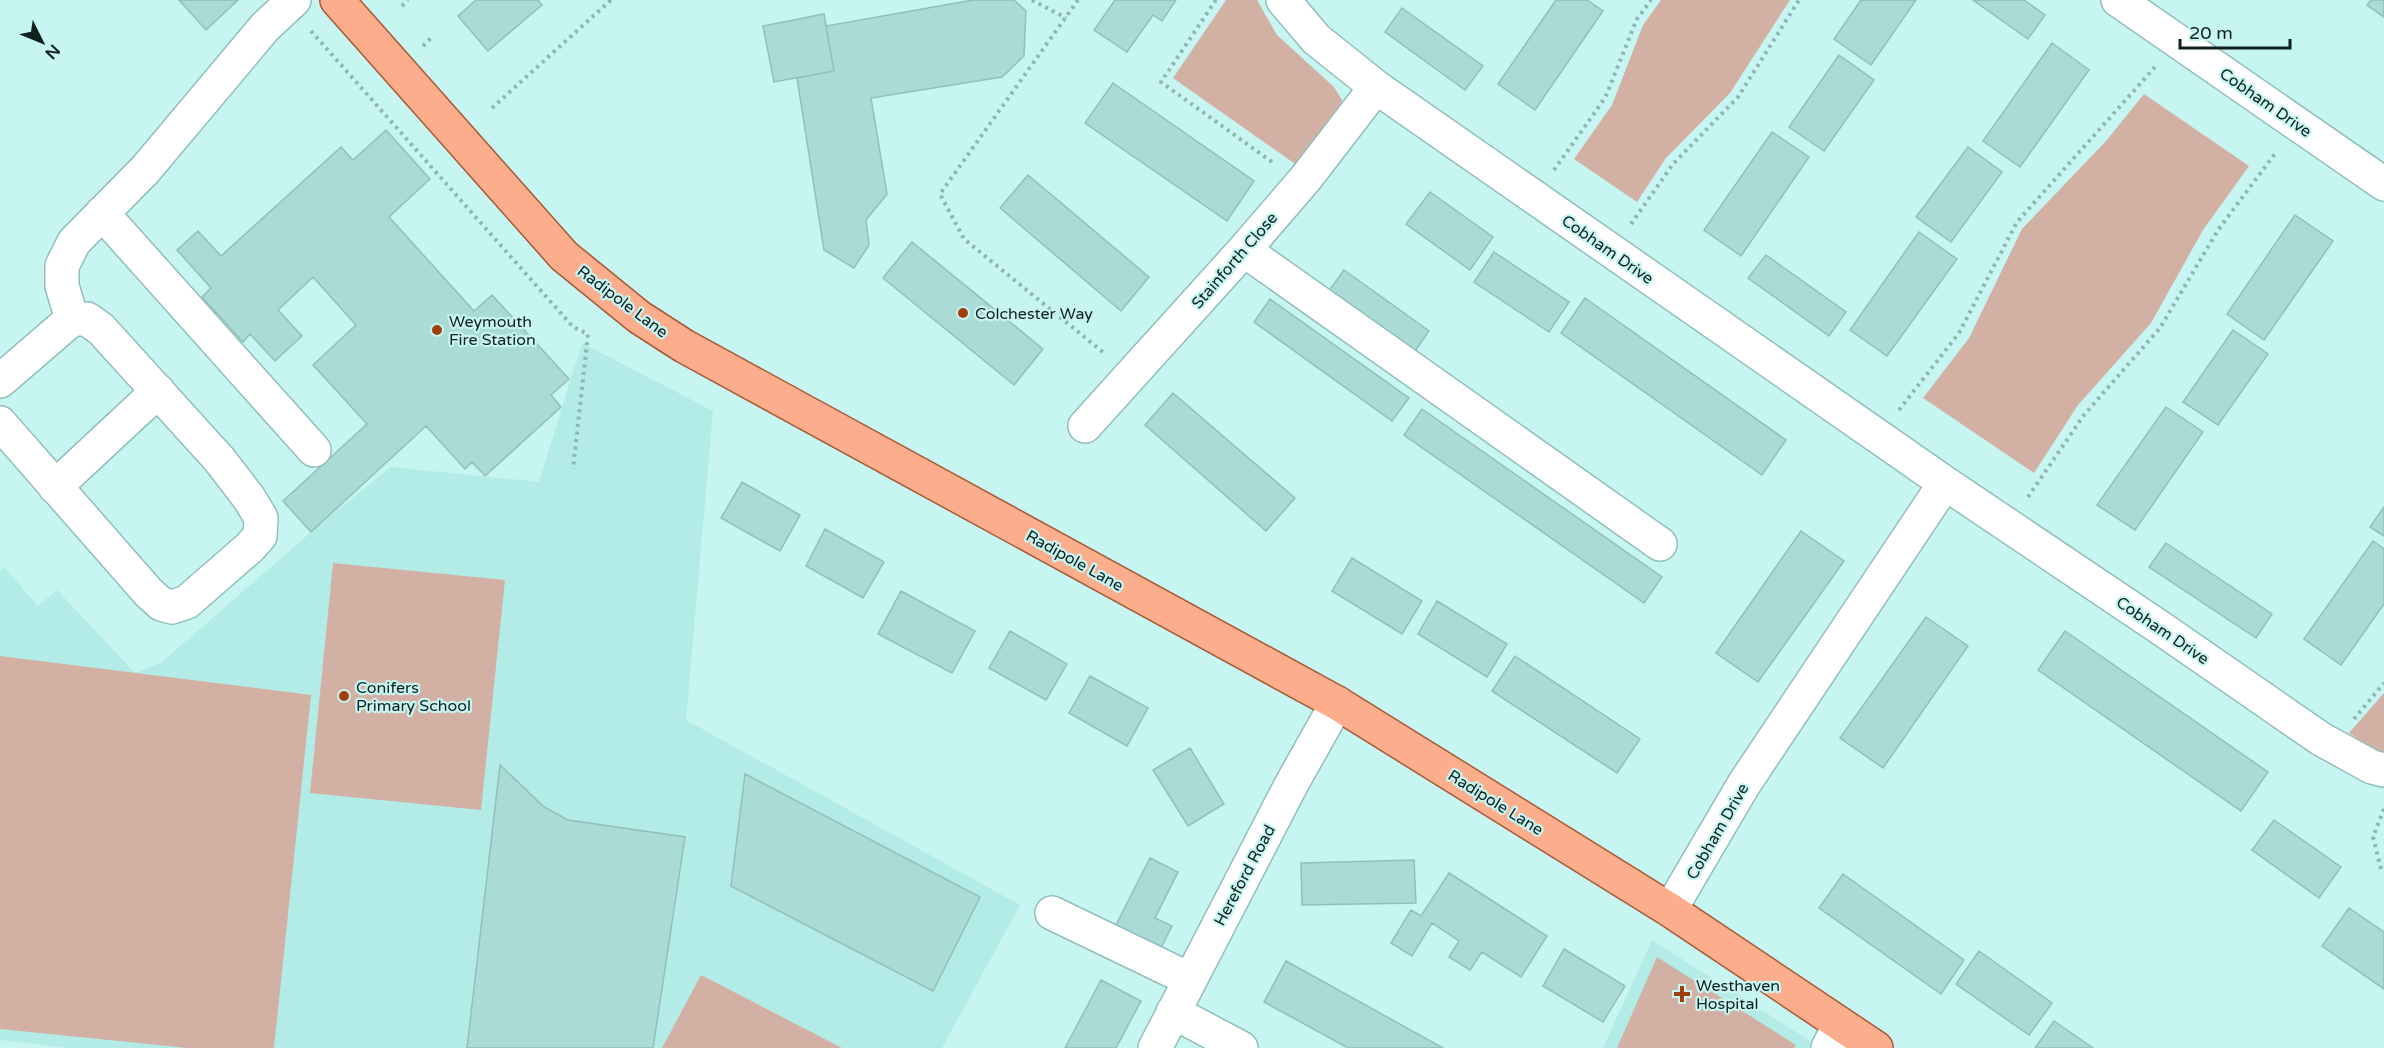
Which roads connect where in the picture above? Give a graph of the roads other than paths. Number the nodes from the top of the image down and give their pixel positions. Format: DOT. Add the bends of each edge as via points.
graph roads {
  1 [pos="337,0"];
  2 [pos="1283,0"];
  3 [pos="2118,0"];
  4 [pos="291,3"];
  5 [pos="1376,87"];
  6 [pos="2384,184"];
  7 [pos="102,213"];
  8 [pos="1244,250"];
  9 [pos="72,319"];
  10 [pos="0,381"];
  11 [pos="158,391"];
  12 [pos="0,423"];
  13 [pos="1085,426"];
  14 [pos="314,450"];
  15 [pos="1945,483"];
  16 [pos="55,487"];
  17 [pos="1660,544"];
  18 [pos="1337,703"];
  19 [pos="2384,770"];
  20 [pos="1670,910"];
  21 [pos="1052,913"];
  22 [pos="1190,979"];
  23 [pos="1173,1012"];
  24 [pos="1834,1036"];
  25 [pos="1155,1048"];
  26 [pos="1241,1048"];
  27 [pos="1876,1048"];
  1 -- 18 [label="main road, Radipole Lane" via="564,256 639,316 684,346"];
  2 -- 5 [label="street, Cobham Drive" via="1316,39"];
  3 -- 6 [label="street, Cobham Drive"];
  4 -- 7 [label="street" via="265,27 145,170"];
  5 -- 8 [label="street, Stainforth Close"];
  5 -- 15 [label="street, Cobham Drive"];
  7 -- 9 [label="street" via="74,242 62,266 62,286"];
  7 -- 14 [label="street"];
  8 -- 13 [label="street, Stainforth Close"];
  8 -- 17 [label="street"];
  9 -- 10 [label="street"];
  9 -- 11 [label="street" via="87,319 101,329"];
  11 -- 16 [label="street"];
  11 -- 16 [label="street" via="219,459 261,518 260,536 249,548 187,602 172,607 161,604"];
  12 -- 16 [label="street"];
  15 -- 19 [label="street, Cobham Drive" via="2332,745"];
  15 -- 20 [label="street, Cobham Drive" via="1744,784"];
  18 -- 20 [label="main road, Radipole Lane"];
  18 -- 22 [label="street, Hereford Road"];
  20 -- 24 [label="main road, Radipole Lane"];
  21 -- 22 [label="street"];
  22 -- 23 [label="street, Hereford Road"];
  23 -- 25 [label="street, Hereford Road"];
  23 -- 26 [label="street"];
  24 -- 27 [label="main road, Radipole Lane"];
}
